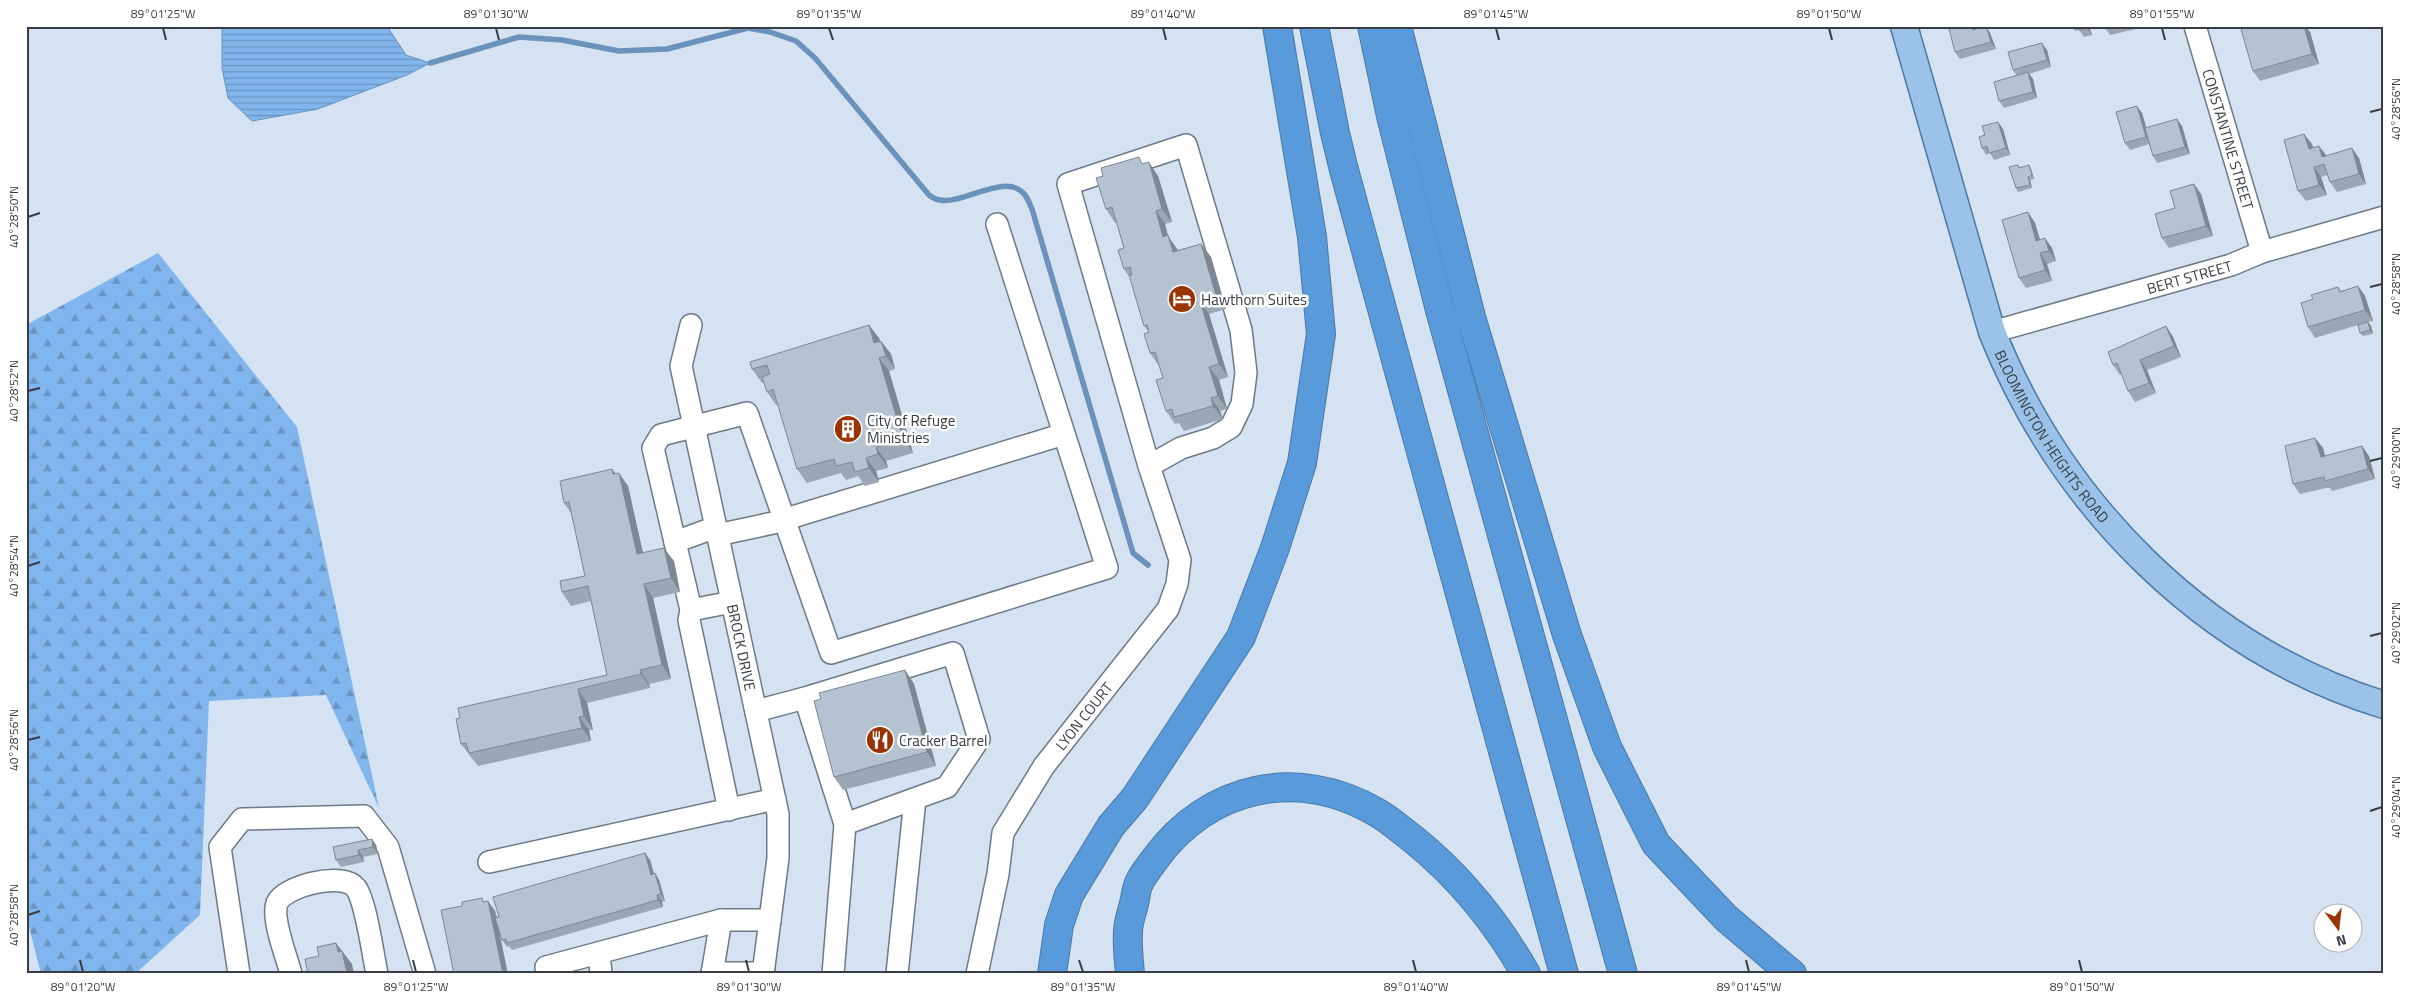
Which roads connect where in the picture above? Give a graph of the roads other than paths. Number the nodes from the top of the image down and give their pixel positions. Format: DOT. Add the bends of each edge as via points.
graph roads {
  1 [pos="1277,26"];
  2 [pos="1314,26"];
  3 [pos="1372,26"];
  4 [pos="1397,26"];
  5 [pos="1904,26"];
  6 [pos="2195,26"];
  7 [pos="2384,217"];
  8 [pos="998,224"];
  9 [pos="2262,252"];
  10 [pos="691,325"];
  11 [pos="1992,332"];
  12 [pos="694,426"];
  13 [pos="1064,434"];
  14 [pos="1149,466"];
  15 [pos="786,519"];
  16 [pos="716,531"];
  17 [pos="675,542"];
  18 [pos="732,602"];
  19 [pos="691,610"];
  20 [pos="805,698"];
  21 [pos="2384,705"];
  22 [pos="756,710"];
  23 [pos="775,799"];
  24 [pos="915,799"];
  25 [pos="729,810"];
  26 [pos="845,824"];
  27 [pos="489,862"];
  28 [pos="721,920"];
  29 [pos="770,920"];
  30 [pos="600,964"];
  31 [pos="423,965"];
  32 [pos="712,973"];
  33 [pos="239,974"];
  34 [pos="291,974"];
  35 [pos="377,974"];
  36 [pos="547,974"];
  37 [pos="764,974"];
  38 [pos="833,974"];
  39 [pos="897,974"];
  40 [pos="977,974"];
  41 [pos="1052,974"];
  42 [pos="1130,974"];
  43 [pos="1526,974"];
  44 [pos="1564,974"];
  45 [pos="1623,974"];
  46 [pos="1792,974"];
  1 -- 41 [label="highway" via="1312,237 1321,334 1302,463 1275,548 1241,636 1135,798 1111,826 1069,895 1059,925"];
  2 -- 44 [label="highway" via="1339,151"];
  3 -- 45 [label="highway" via="1440,310"];
  4 -- 46 [label="highway" via="1471,317 1567,635 1608,746 1656,844 1726,918"];
  5 -- 11 [label="main road, BLOOMINGTON HEIGHTS ROAD"];
  6 -- 9 [label="street, CONSTANTINE STREET"];
  7 -- 9 [label="street, BERT STREET"];
  8 -- 13 [label="street"];
  9 -- 11 [label="street, BERT STREET" via="2231,265"];
  10 -- 12 [label="street, BROCK DRIVE" via="680,366"];
  11 -- 21 [label="main road, BLOOMINGTON HEIGHTS ROAD" via="2008,371 2061,463 2089,502 2172,588 2236,635 2273,657 2350,694"];
  12 -- 15 [label="street" via="747,413"];
  12 -- 16 [label="street, BROCK DRIVE"];
  12 -- 17 [label="street" via="661,434 653,448"];
  13 -- 15 [label="street"];
  13 -- 15 [label="street" via="1106,568 869,642 831,653"];
  14 -- 14 [label="street, LYON COURT" via="1231,427 1242,404 1246,372 1241,330 1186,145 1068,184"];
  14 -- 40 [label="street, LYON COURT" via="1180,560 1177,584 1168,609 1044,766 1004,833"];
  15 -- 16 [label="street"];
  16 -- 17 [label="street"];
  16 -- 18 [label="street, BROCK DRIVE"];
  17 -- 19 [label="street"];
  18 -- 19 [label="street"];
  18 -- 22 [label="street, BROCK DRIVE"];
  19 -- 25 [label="street" via="689,620"];
  20 -- 22 [label="street"];
  20 -- 24 [label="street" via="953,653 979,739 947,787"];
  20 -- 26 [label="street"];
  22 -- 23 [label="street, BROCK DRIVE"];
  23 -- 25 [label="street"];
  23 -- 29 [label="street, BROCK DRIVE" via="778,858"];
  24 -- 26 [label="street"];
  24 -- 39 [label="street"];
  25 -- 27 [label="street"];
  26 -- 38 [label="street"];
  28 -- 29 [label="street"];
  28 -- 30 [label="street"];
  28 -- 32 [label="street"];
  29 -- 37 [label="street, BROCK DRIVE"];
  30 -- 36 [label="street" via="546,966"];
  31 -- 33 [label="street" via="388,847 364,816 242,819 220,847"];
  32 -- 37 [label="street"];
  34 -- 35 [label="street" via="275,914 278,902 287,892 328,879 349,883 356,888"];
  42 -- 43 [label="highway" via="1128,931 1139,882 1170,839 1199,815 1232,796 1270,787 1311,789 1342,798 1376,812 1399,828 1442,862 1469,891 1506,937"];
}
